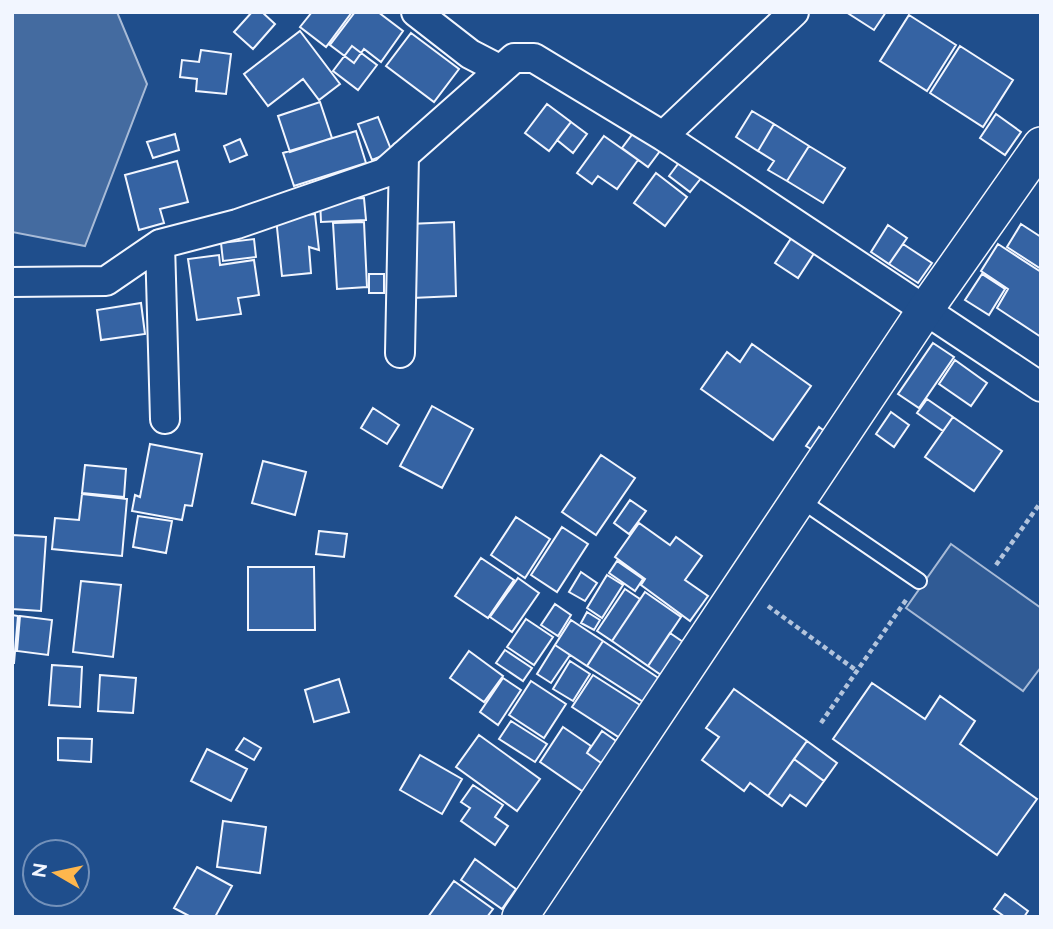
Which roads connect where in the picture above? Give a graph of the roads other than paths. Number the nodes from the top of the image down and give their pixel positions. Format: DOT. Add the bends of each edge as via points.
graph roads {
  1 [pos="416,12"];
  2 [pos="794,12"];
  3 [pos="499,69"];
  4 [pos="663,136"];
  5 [pos="1041,145"];
  6 [pos="404,155"];
  7 [pos="160,244"];
  8 [pos="12,282"];
  9 [pos="925,310"];
  10 [pos="400,353"];
  11 [pos="1041,387"];
  12 [pos="165,419"];
  13 [pos="799,499"];
  14 [pos="919,581"];
  15 [pos="520,917"];
  1 -- 3 [label="street" via="470,54"];
  2 -- 4 [label="street"];
  3 -- 4 [label="street" via="514,58 534,58"];
  3 -- 6 [label="street"];
  4 -- 9 [label="street"];
  5 -- 9 [label="street"];
  6 -- 7 [label="street" via="384,173 237,224"];
  6 -- 10 [label="street"];
  7 -- 8 [label="street" via="106,281"];
  7 -- 12 [label="street"];
  9 -- 11 [label="street"];
  9 -- 13 [label="street"];
  13 -- 14 [label="lane"];
  13 -- 15 [label="street"];
}
